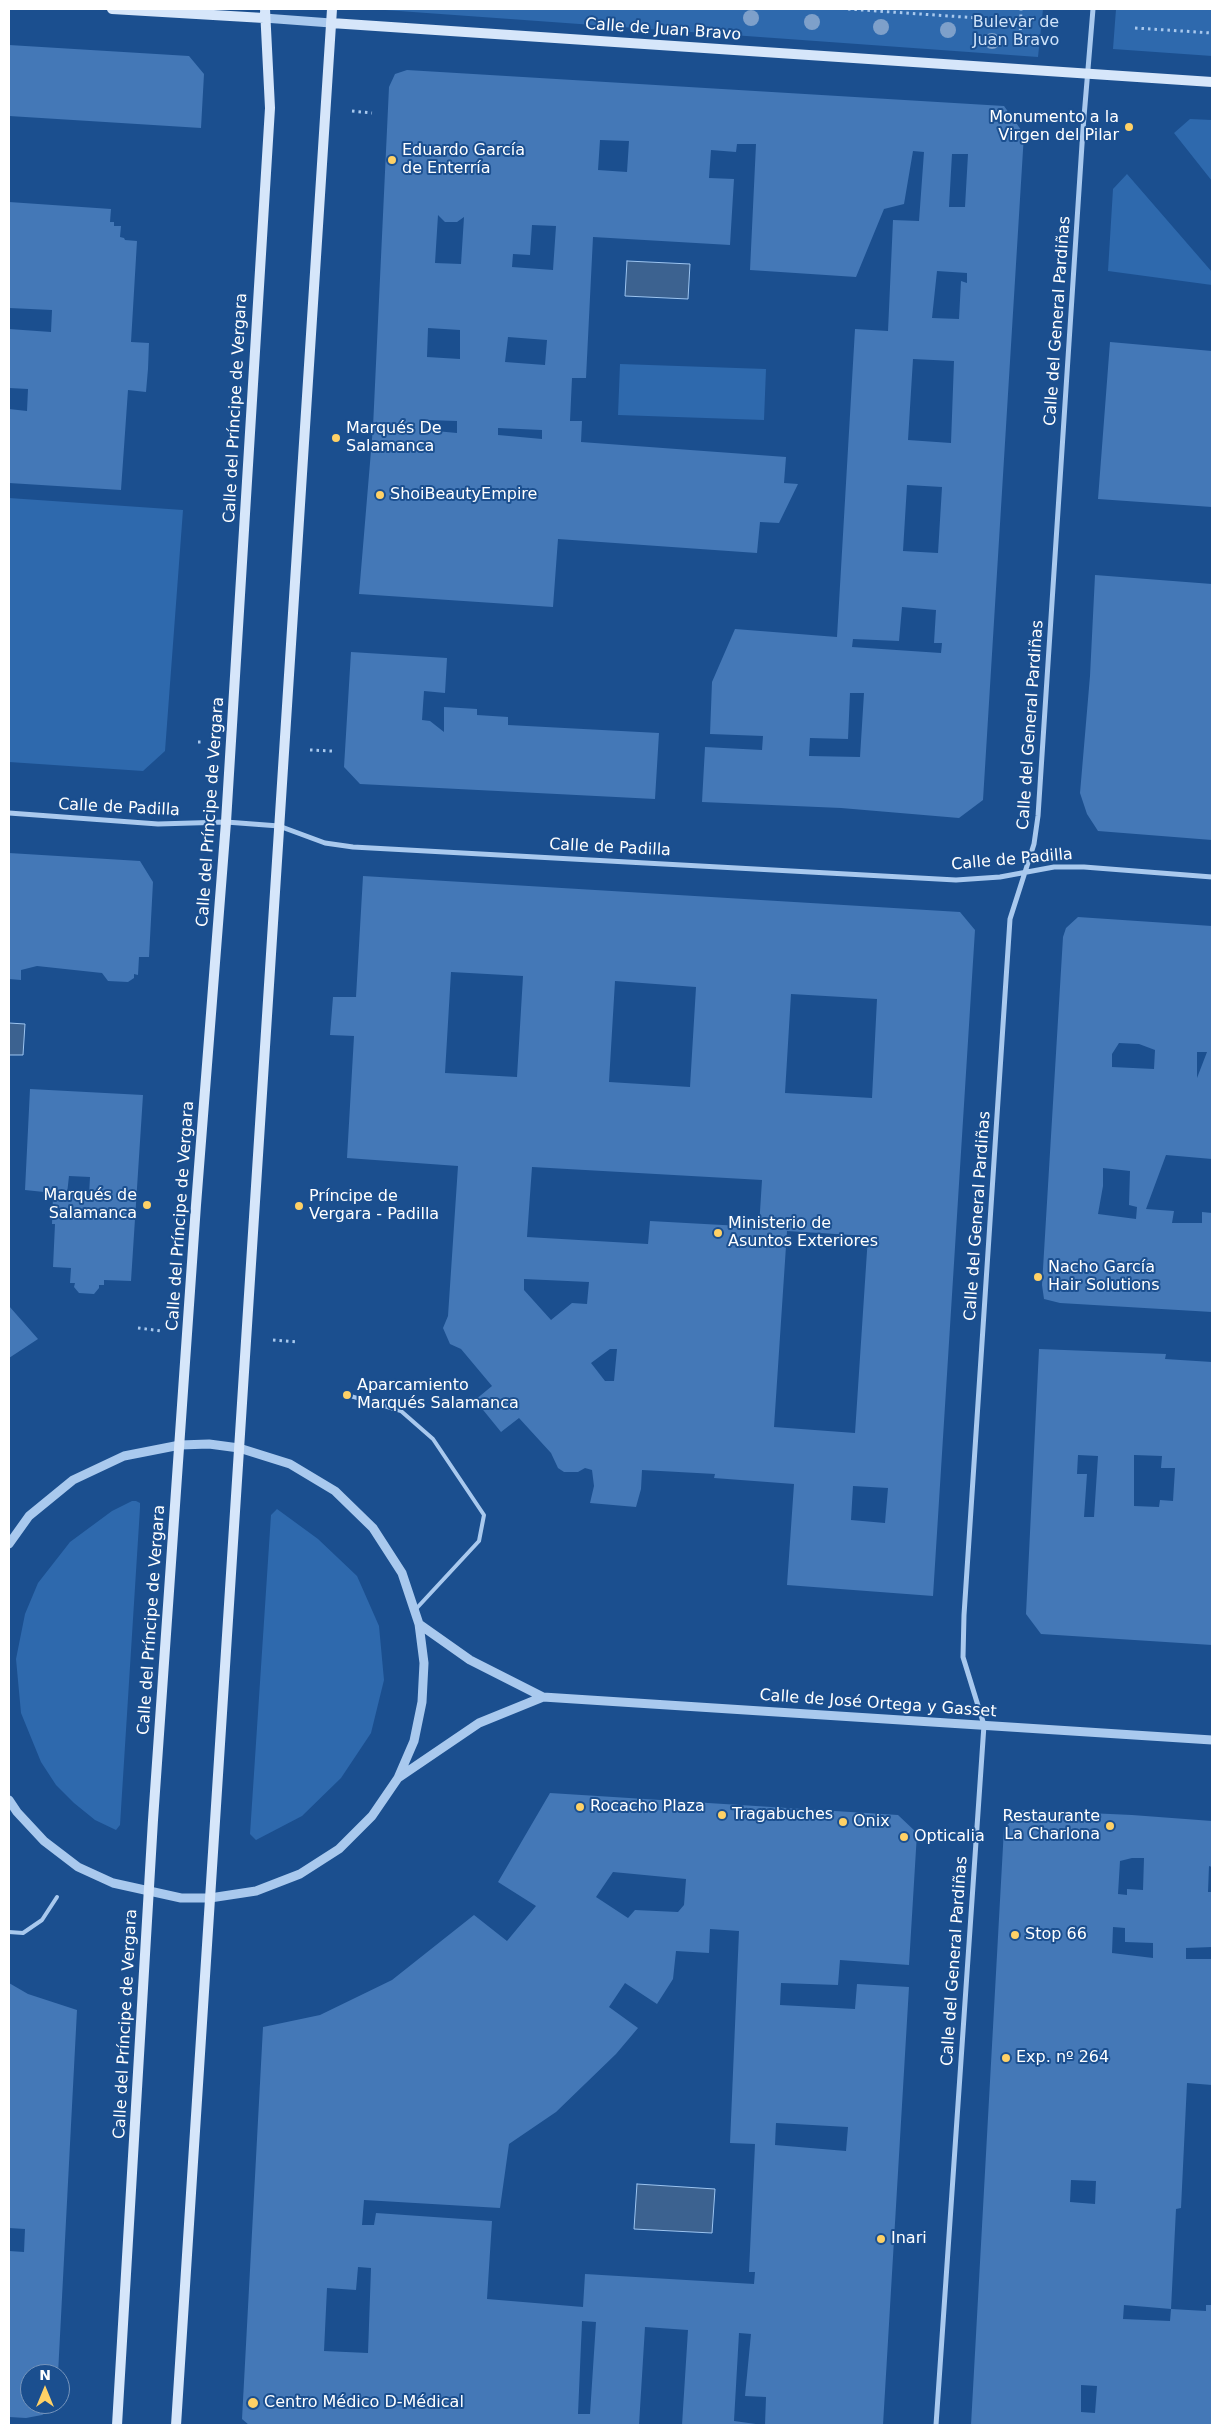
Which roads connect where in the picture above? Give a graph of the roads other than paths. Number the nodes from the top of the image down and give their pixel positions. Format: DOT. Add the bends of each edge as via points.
graph roads {
  1 [pos="112,9"];
  2 [pos="332,9"];
  3 [pos="1093,9"];
  4 [pos="264,14"];
  5 [pos="331,23"];
  6 [pos="1088,75"];
  7 [pos="1212,82"];
  8 [pos="9,813"];
  9 [pos="226,822"];
  10 [pos="279,826"];
  11 [pos="1025,872"];
  12 [pos="1212,877"];
  13 [pos="347,1395"];
  14 [pos="180,1445"];
  15 [pos="239,1448"];
  16 [pos="9,1544"];
  17 [pos="414,1610"];
  18 [pos="419,1624"];
  19 [pos="542,1697"];
  20 [pos="984,1725"];
  21 [pos="1212,1740"];
  22 [pos="398,1778"];
  23 [pos="9,1800"];
  24 [pos="149,1893"];
  25 [pos="57,1897"];
  26 [pos="210,1898"];
  27 [pos="9,1932"];
  28 [pos="117,2425"];
  29 [pos="176,2425"];
  30 [pos="936,2425"];
  1 -- 4 [label="main road, Calle de Juan Bravo"];
  2 -- 5 [label="main road"];
  3 -- 6 [label="street, Calle del General Pardiñas"];
  4 -- 5 [label="street, Calle de Juan Bravo"];
  4 -- 9 [label="main road, Calle del Príncipe de Vergara" via="270,108"];
  5 -- 6 [label="main road, Calle de Juan Bravo"];
  5 -- 10 [label="main road"];
  6 -- 7 [label="main road, Calle de Juan Bravo"];
  6 -- 11 [label="street, Calle del General Pardiñas" via="1038,816"];
  8 -- 9 [label="street, Calle de Padilla" via="158,824"];
  9 -- 10 [label="street, Calle de Padilla"];
  9 -- 14 [label="main road, Calle del Príncipe de Vergara"];
  10 -- 11 [label="street, Calle de Padilla" via="324,843 353,847 956,880"];
  10 -- 15 [label="main road"];
  11 -- 12 [label="street, Calle de Padilla" via="1084,867"];
  11 -- 20 [label="street, Calle del General Pardiñas" via="1010,919 964,1615 963,1657"];
  13 -- 17 [label="lane" via="401,1411 433,1439 484,1515 479,1541"];
  14 -- 15 [label="street"];
  14 -- 16 [label="street" via="124,1456 73,1480 29,1516"];
  14 -- 24 [label="main road, Calle del Príncipe de Vergara"];
  15 -- 17 [label="street" via="290,1464 335,1491 373,1528 402,1573"];
  15 -- 26 [label="main road"];
  17 -- 18 [label="street"];
  18 -- 19 [label="street, Calle de José Ortega y Gasset" via="470,1660"];
  18 -- 22 [label="street" via="424,1663 422,1702 414,1741"];
  19 -- 20 [label="street, Calle de José Ortega y Gasset"];
  19 -- 22 [label="street, Calle de José Ortega y Gasset" via="479,1723"];
  20 -- 21 [label="street, Calle de José Ortega y Gasset"];
  20 -- 30 [label="street, Calle del General Pardiñas"];
  22 -- 26 [label="street" via="372,1816 339,1849 300,1874 256,1891"];
  23 -- 24 [label="street" via="44,1841 78,1867 113,1883"];
  24 -- 26 [label="street"];
  24 -- 28 [label="main road, Calle del Príncipe de Vergara"];
  25 -- 27 [label="lane" via="42,1920 23,1932"];
  26 -- 29 [label="main road"];
}
